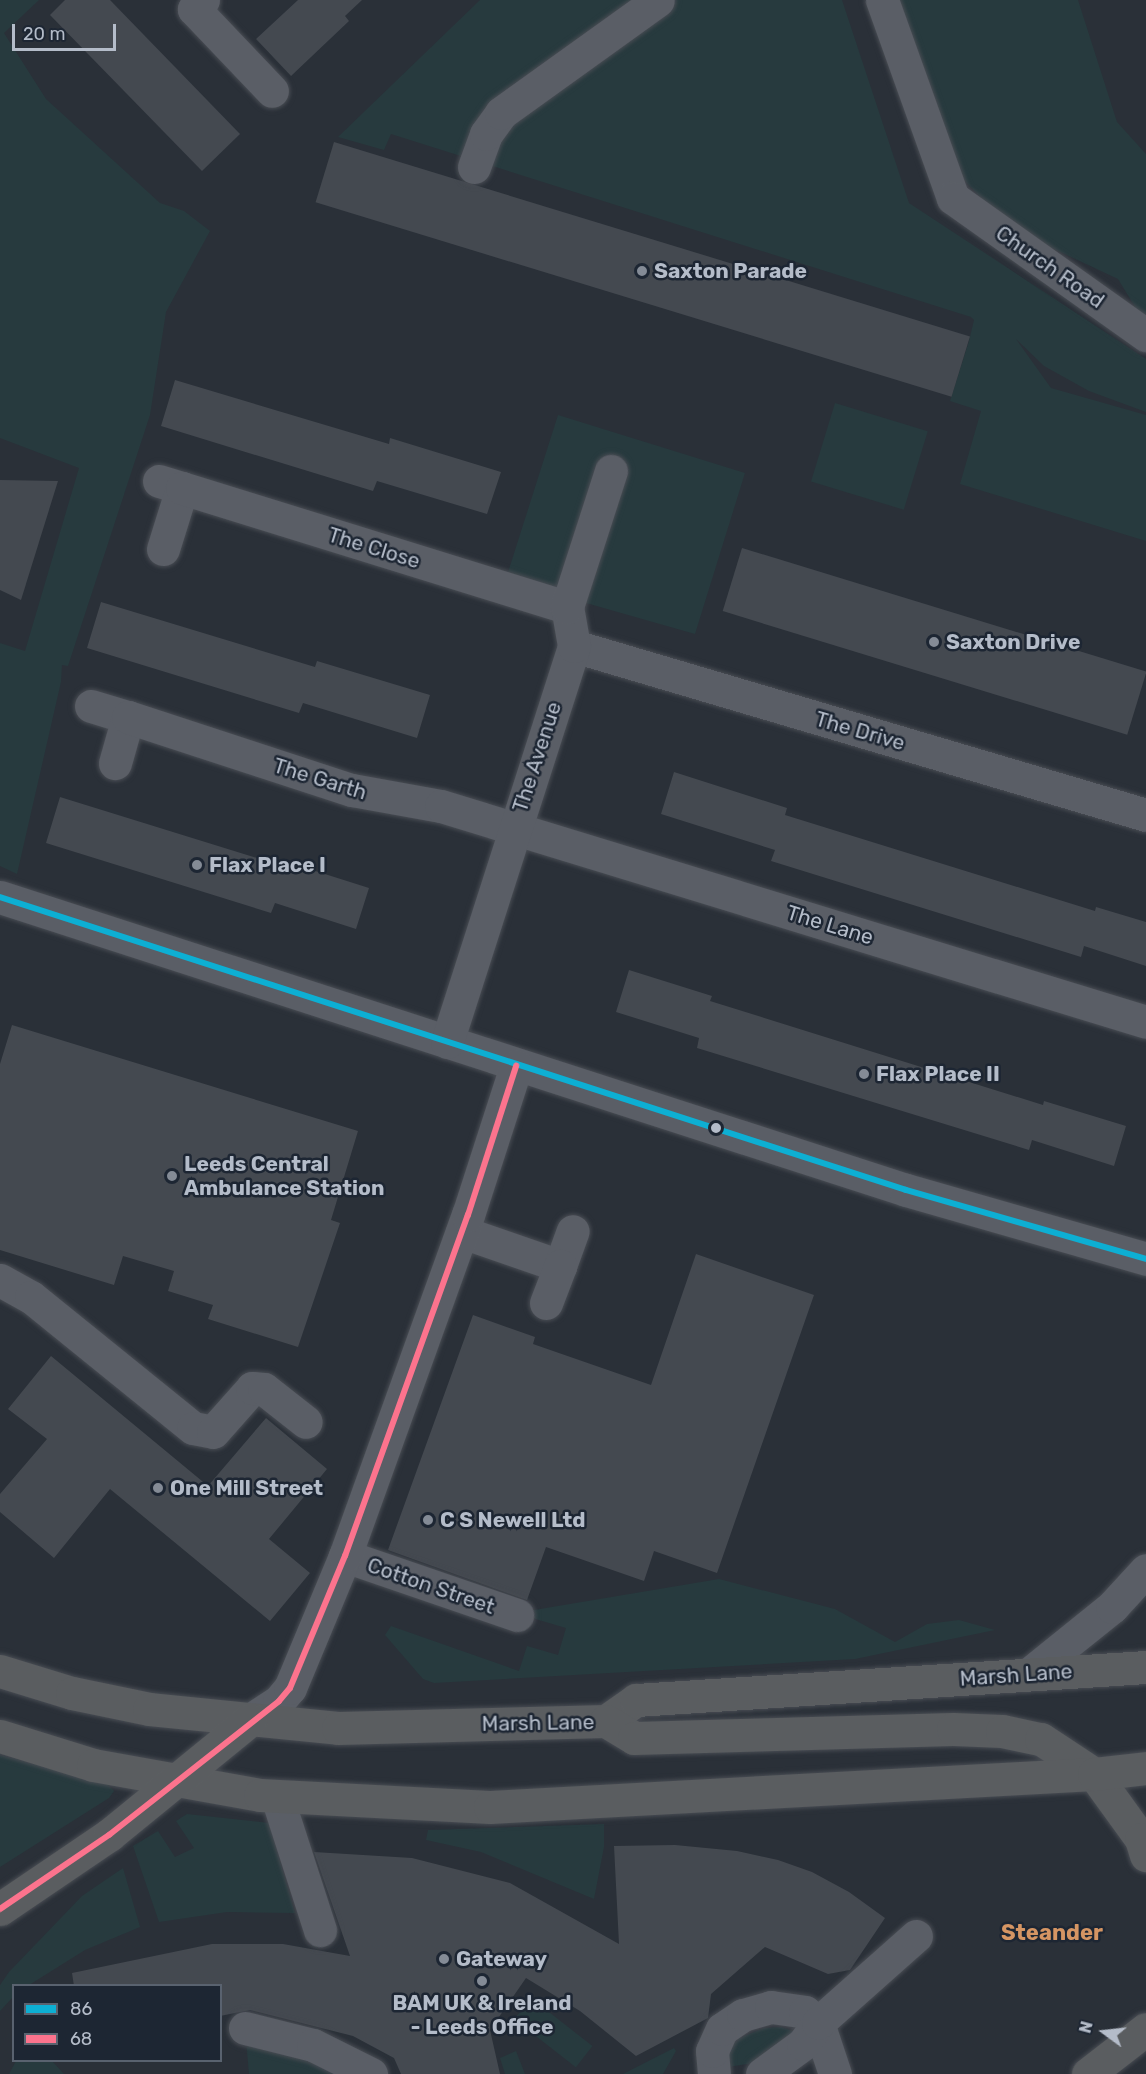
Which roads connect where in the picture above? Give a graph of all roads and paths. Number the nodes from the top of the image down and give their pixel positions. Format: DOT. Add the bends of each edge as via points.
graph roads {
  1 [pos="658,0"];
  2 [pos="882,0"];
  3 [pos="192,3"];
  4 [pos="272,92"];
  5 [pos="474,167"];
  6 [pos="1146,335"];
  7 [pos="611,471"];
  8 [pos="163,549"];
  9 [pos="571,595"];
  10 [pos="574,646"];
  11 [pos="91,705"];
  12 [pos="128,717"];
  13 [pos="115,763"];
  14 [pos="1146,815"];
  15 [pos="514,828"];
  16 [pos="0,897"];
  17 [pos="1146,1023"];
  18 [pos="447,1042"];
  19 [pos="516,1066"];
  20 [pos="573,1231"];
  21 [pos="462,1232"];
  22 [pos="1146,1259"];
  23 [pos="560,1266"];
  24 [pos="0,1280"];
  25 [pos="546,1303"];
  26 [pos="306,1422"];
  27 [pos="345,1556"];
  28 [pos="1146,1570"];
  29 [pos="517,1615"];
  30 [pos="1146,1667"];
  31 [pos="0,1671"];
  32 [pos="1030,1673"];
  33 [pos="250,1720"];
  34 [pos="606,1721"];
  35 [pos="0,1736"];
  36 [pos="1146,1768"];
  37 [pos="1094,1774"];
  38 [pos="174,1781"];
  39 [pos="277,1797"];
  40 [pos="1146,1855"];
  41 [pos="0,1909"];
  42 [pos="320,1930"];
  43 [pos="916,1936"];
  44 [pos="1146,2007"];
  45 [pos="818,2023"];
  46 [pos="245,2028"];
  47 [pos="1140,2034"];
  48 [pos="371,2074"];
  49 [pos="714,2074"];
  50 [pos="762,2074"];
  51 [pos="835,2074"];
  52 [pos="1088,2074"];
  1 -- 5 [label="street" via="501,113 486,134"];
  2 -- 6 [label="street, Church Road" via="953,198"];
  3 -- 4 [label="street"];
  7 -- 9 [label="street, The Avenue"];
  8 -- 9 [label="street, The Close" via="170,484"];
  9 -- 10 [label="street, The Avenue"];
  10 -- 14 [label="street, The Drive"];
  10 -- 15 [label="street, The Avenue"];
  11 -- 12 [label="street, The Garth"];
  12 -- 13 [label="street"];
  12 -- 15 [label="street, The Garth" via="352,790 424,802"];
  15 -- 17 [label="street, The Lane"];
  15 -- 18 [label="street, The Avenue"];
  16 -- 18 [label="street"];
  18 -- 19 [label="street"];
  19 -- 21 [label="street"];
  19 -- 22 [label="street" via="906,1190"];
  20 -- 23 [label="street"];
  21 -- 23 [label="street"];
  21 -- 27 [label="street"];
  23 -- 25 [label="street"];
  24 -- 26 [label="street" via="31,1297 193,1428 213,1432 252,1388 264,1389"];
  27 -- 29 [label="street, Cotton Street"];
  27 -- 33 [label="street" via="290,1688 279,1701"];
  28 -- 32 [label="street" via="1112,1607"];
  30 -- 32 [label="highway, Marsh Lane"];
  31 -- 33 [label="highway, Marsh Lane" via="129,1706"];
  32 -- 34 [label="highway, Marsh Lane" via="636,1700"];
  33 -- 34 [label="highway, Marsh Lane" via="338,1728"];
  33 -- 38 [label="highway"];
  34 -- 37 [label="highway" via="634,1738 1002,1731 1041,1738"];
  35 -- 38 [label="highway" via="93,1765"];
  36 -- 37 [label="highway"];
  37 -- 39 [label="highway" via="490,1807"];
  37 -- 40 [label="highway" via="1141,1839"];
  38 -- 39 [label="highway"];
  38 -- 41 [label="highway" via="109,1835"];
  39 -- 42 [label="street"];
  43 -- 45 [label="street"];
  44 -- 47 [label="highway"];
  45 -- 49 [label="street" via="805,2012 789,2007 771,2007 743,2015 722,2030 712,2051"];
  45 -- 50 [label="street" via="803,2044"];
  45 -- 51 [label="street"];
  46 -- 48 [label="street" via="313,2045"];
  47 -- 52 [label="highway"];
}
